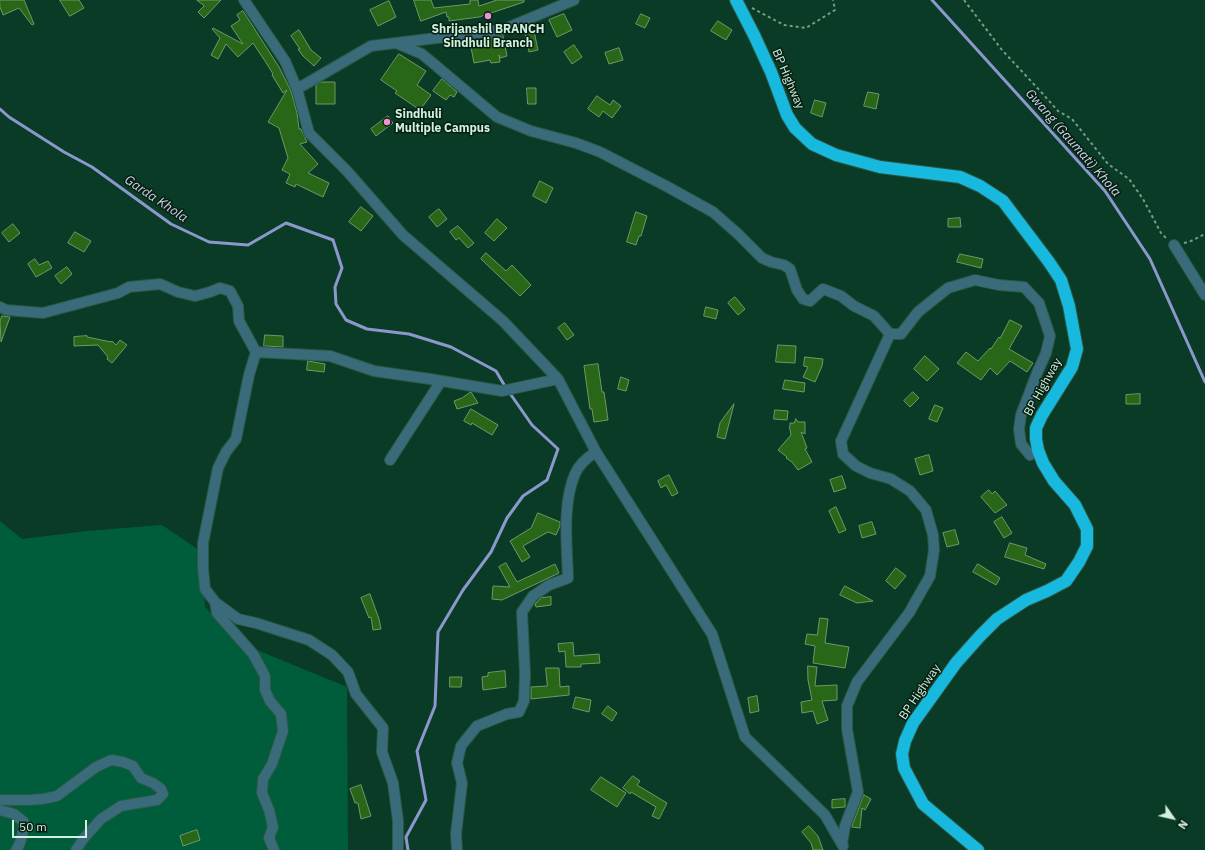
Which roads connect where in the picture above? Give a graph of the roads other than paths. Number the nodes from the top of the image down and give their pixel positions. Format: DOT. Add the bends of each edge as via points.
graph roads {
  1 [pos="244,0"];
  2 [pos="574,0"];
  3 [pos="736,0"];
  4 [pos="396,42"];
  5 [pos="297,89"];
  6 [pos="1174,246"];
  7 [pos="1205,295"];
  8 [pos="0,308"];
  9 [pos="890,334"];
  10 [pos="256,352"];
  11 [pos="558,378"];
  12 [pos="441,381"];
  13 [pos="1038,450"];
  14 [pos="596,452"];
  15 [pos="390,460"];
  16 [pos="216,602"];
  17 [pos="0,800"];
  18 [pos="0,810"];
  19 [pos="843,847"];
  20 [pos="16,850"];
  21 [pos="76,850"];
  22 [pos="274,850"];
  23 [pos="398,850"];
  24 [pos="456,850"];
  25 [pos="978,850"];
  1 -- 5 [label="street" via="285,61"];
  2 -- 4 [label="street" via="502,30"];
  3 -- 13 [label="highway, BP Highway" via="771,72 787,115 795,128 812,144 836,155 880,167 960,177 980,186 1003,201 1049,262 1060,280 1069,306 1077,349 1072,367 1050,400 1036,428"];
  4 -- 5 [label="street" via="371,46"];
  4 -- 9 [label="street" via="422,54 497,117 531,131 600,152 713,212 762,258 790,269 803,299 810,301 823,289 841,296 874,316"];
  5 -- 11 [label="street" via="309,133 404,235 503,321"];
  6 -- 7 [label="street"];
  8 -- 10 [label="street" via="43,313 118,294 129,287 160,284 195,296 220,288 230,292 238,306 239,321"];
  9 -- 13 [label="street" via="900,334 918,312 948,288 975,280 1024,287 1039,303 1050,336 1046,353 1021,415 1019,429 1021,444 1030,455"];
  9 -- 19 [label="street" via="841,441 844,454 856,466 891,479 910,491 926,510 934,550 930,576 909,613 857,682 847,706 847,729 858,792 846,826"];
  10 -- 12 [label="street" via="330,356 374,372"];
  10 -- 16 [label="street" via="236,439 218,468 203,543 202,568 205,589"];
  11 -- 12 [label="street" via="502,391"];
  11 -- 14 [label="street"];
  12 -- 15 [label="street"];
  13 -- 25 [label="highway, BP Highway" via="1054,481 1075,505 1087,529 1087,546 1066,580 1026,600 997,619 980,636 956,663 914,723 902,754 904,768 923,804"];
  14 -- 19 [label="street" via="712,634 745,737 825,815"];
  14 -- 24 [label="street" via="586,459 575,473 568,496 568,578 549,585 533,596 522,612 525,674 524,701 519,712 477,726 461,746 457,763 462,783"];
  16 -- 22 [label="street" via="217,613 253,654 265,676 270,701 281,714 283,731 272,764 263,779 262,793 270,810 273,827 269,838"];
  16 -- 23 [label="street" via="238,619 309,640 332,654 348,672 356,694 384,728 382,752 393,783 398,821"];
  17 -- 21 [label="street" via="29,800 57,796 96,767 111,760 133,766 141,778 161,789 163,794 157,800 121,806 101,819"];
  18 -- 20 [label="street" via="14,814 24,822"];
}
